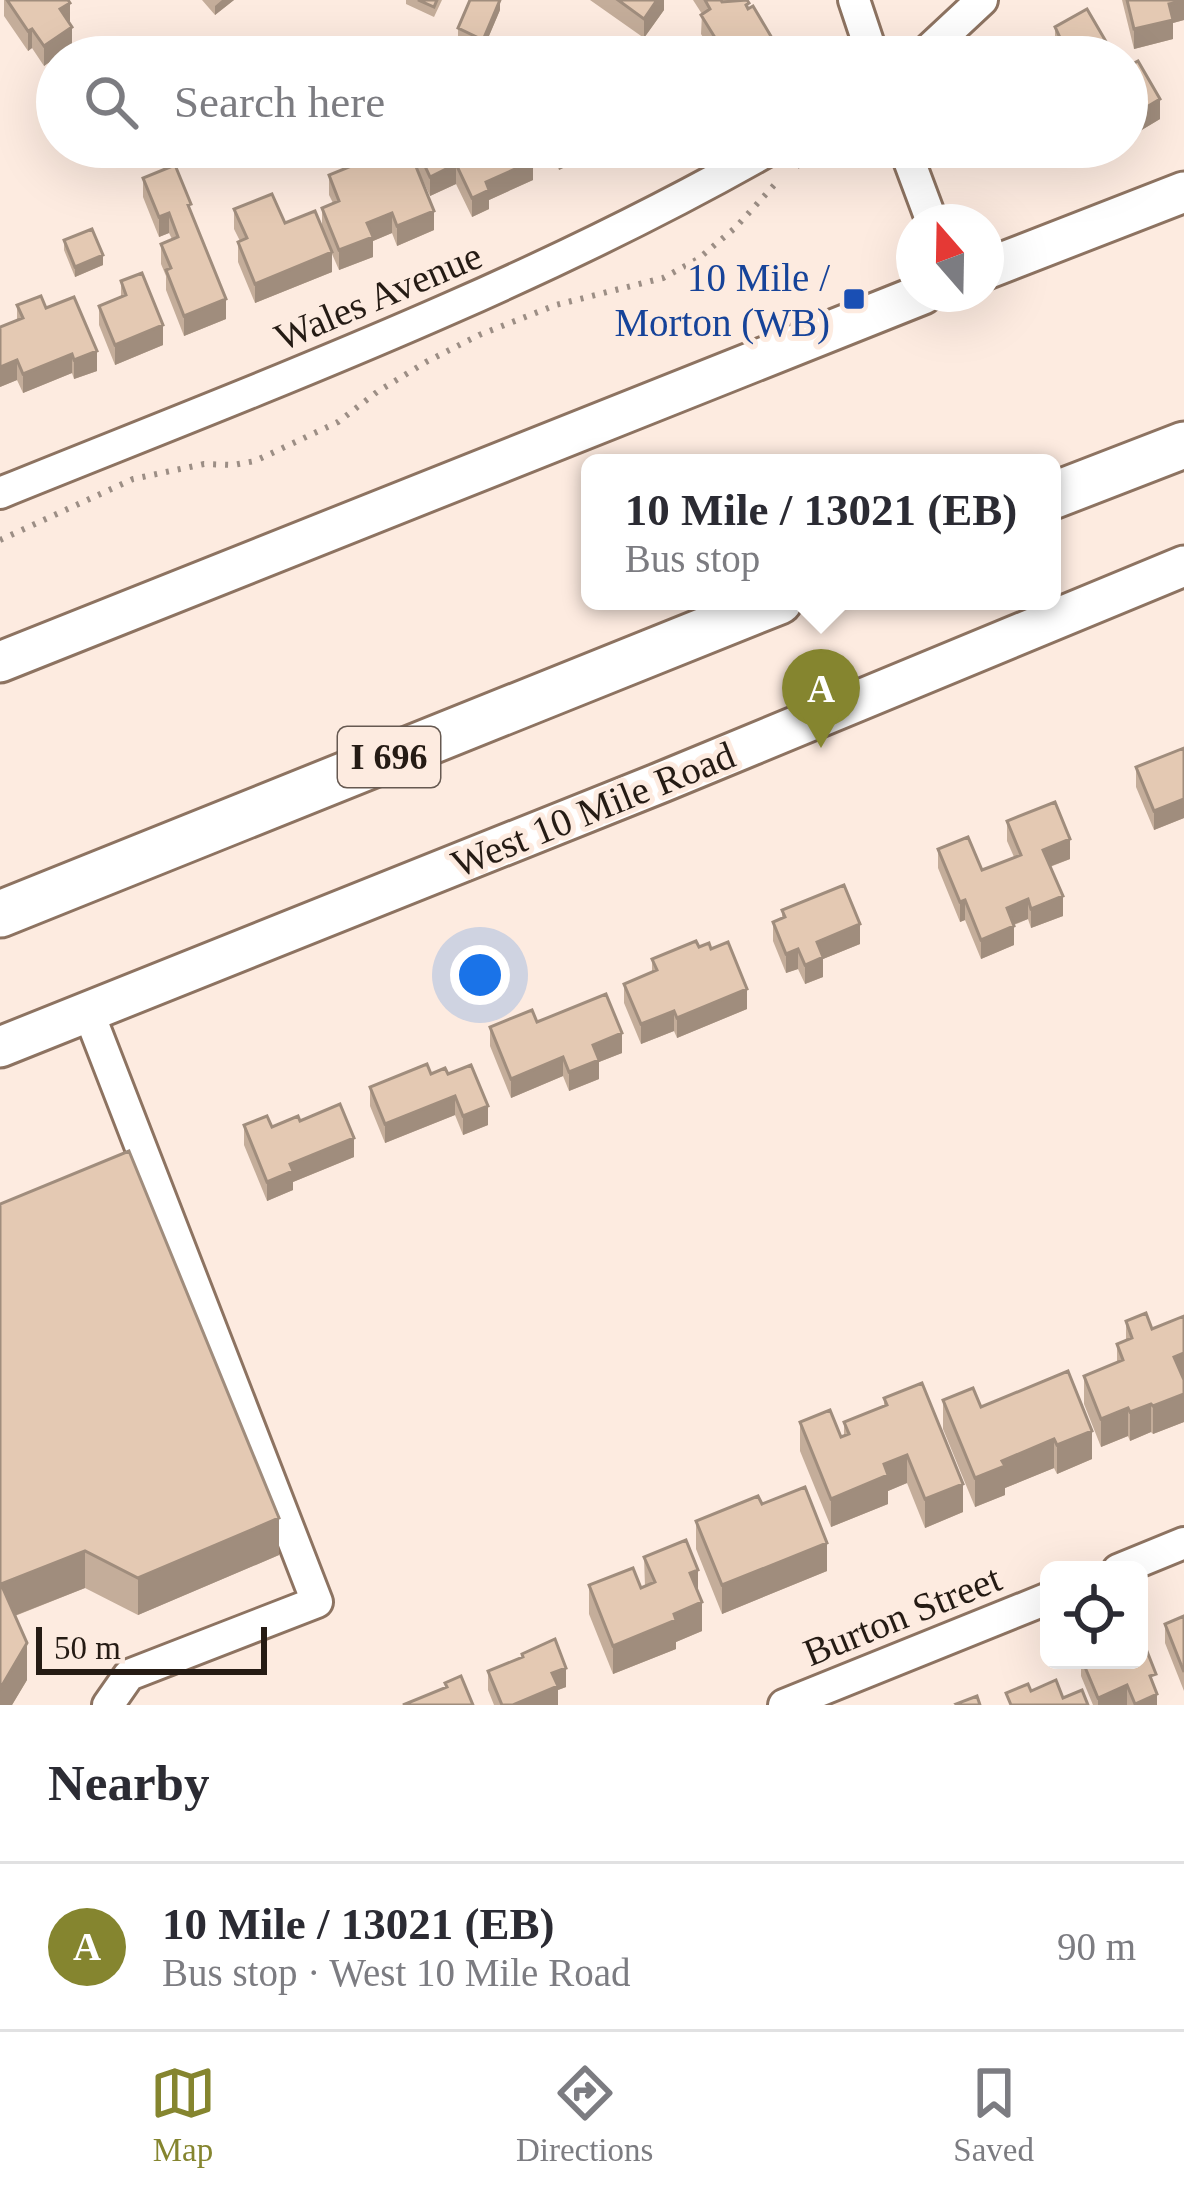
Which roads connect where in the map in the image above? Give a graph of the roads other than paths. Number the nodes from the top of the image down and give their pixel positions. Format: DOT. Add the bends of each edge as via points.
graph roads {
  1 [pos="854,0"];
  2 [pos="982,0"];
  3 [pos="866,36"];
  4 [pos="943,36"];
  5 [pos="736,168"];
  6 [pos="912,168"];
  7 [pos="1184,192"];
  8 [pos="925,204"];
  9 [pos="1004,262"];
  10 [pos="896,304"];
  11 [pos="1184,445"];
  12 [pos="0,493"];
  13 [pos="1061,493"];
  14 [pos="1184,566"];
  15 [pos="757,610"];
  16 [pos="0,662"];
  17 [pos="0,914"];
  18 [pos="88,1011"];
  19 [pos="0,1047"];
  20 [pos="1184,1543"];
  21 [pos="1140,1561"];
  22 [pos="1040,1602"];
  23 [pos="108,1705"];
  24 [pos="784,1705"];
  1 -- 3 [label="street"];
  2 -- 4 [label="street"];
  5 -- 12 [label="street, Wales Avenue" via="532,274"];
  6 -- 8 [label="street"];
  7 -- 9 [label="main road"];
  10 -- 16 [label="main road"];
  11 -- 13 [label="highway"];
  14 -- 18 [label="main road, West 10 Mile Road"];
  15 -- 17 [label="highway, I 696"];
  18 -- 19 [label="main road, West 10 Mile Road"];
  18 -- 23 [label="street" via="317,1602 129,1675"];
  20 -- 21 [label="street"];
  22 -- 24 [label="street, Burton Street"];
}
